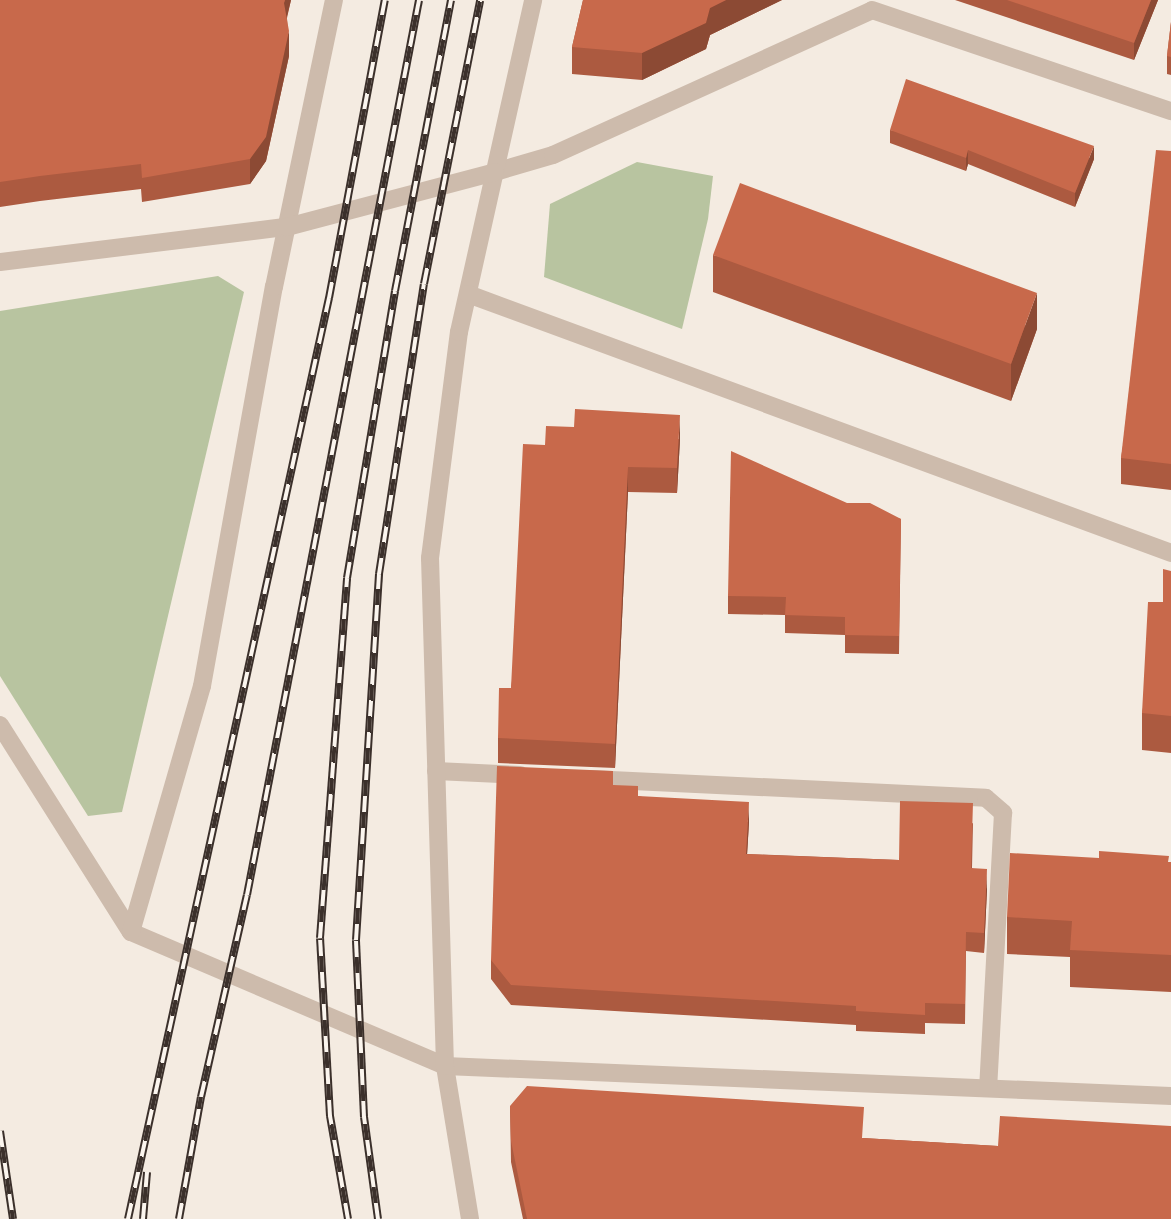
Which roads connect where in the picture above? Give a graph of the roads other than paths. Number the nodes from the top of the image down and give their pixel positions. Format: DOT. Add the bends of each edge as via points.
graph roads {
  1 [pos="334,0"];
  2 [pos="533,0"];
  3 [pos="872,5"];
  4 [pos="1171,111"];
  5 [pos="495,172"];
  6 [pos="287,227"];
  7 [pos="0,262"];
  8 [pos="468,294"];
  9 [pos="1171,553"];
  10 [pos="0,726"];
  11 [pos="436,771"];
  12 [pos="546,777"];
  13 [pos="573,778"];
  14 [pos="131,932"];
  15 [pos="445,1066"];
  16 [pos="988,1088"];
  17 [pos="1171,1096"];
  18 [pos="470,1219"];
  1 -- 6 [label="street"];
  2 -- 5 [label="street"];
  3 -- 4 [label="street"];
  3 -- 5 [label="street" via="553,155"];
  5 -- 6 [label="street"];
  5 -- 8 [label="street"];
  6 -- 7 [label="street"];
  6 -- 14 [label="street" via="202,686"];
  8 -- 9 [label="street"];
  8 -- 11 [label="street" via="446,414 430,558"];
  10 -- 14 [label="street"];
  11 -- 12 [label="street"];
  11 -- 15 [label="street"];
  13 -- 16 [label="street" via="986,798 1003,813"];
  14 -- 15 [label="street"];
  15 -- 16 [label="street"];
  15 -- 18 [label="street"];
  16 -- 17 [label="street"];
}
